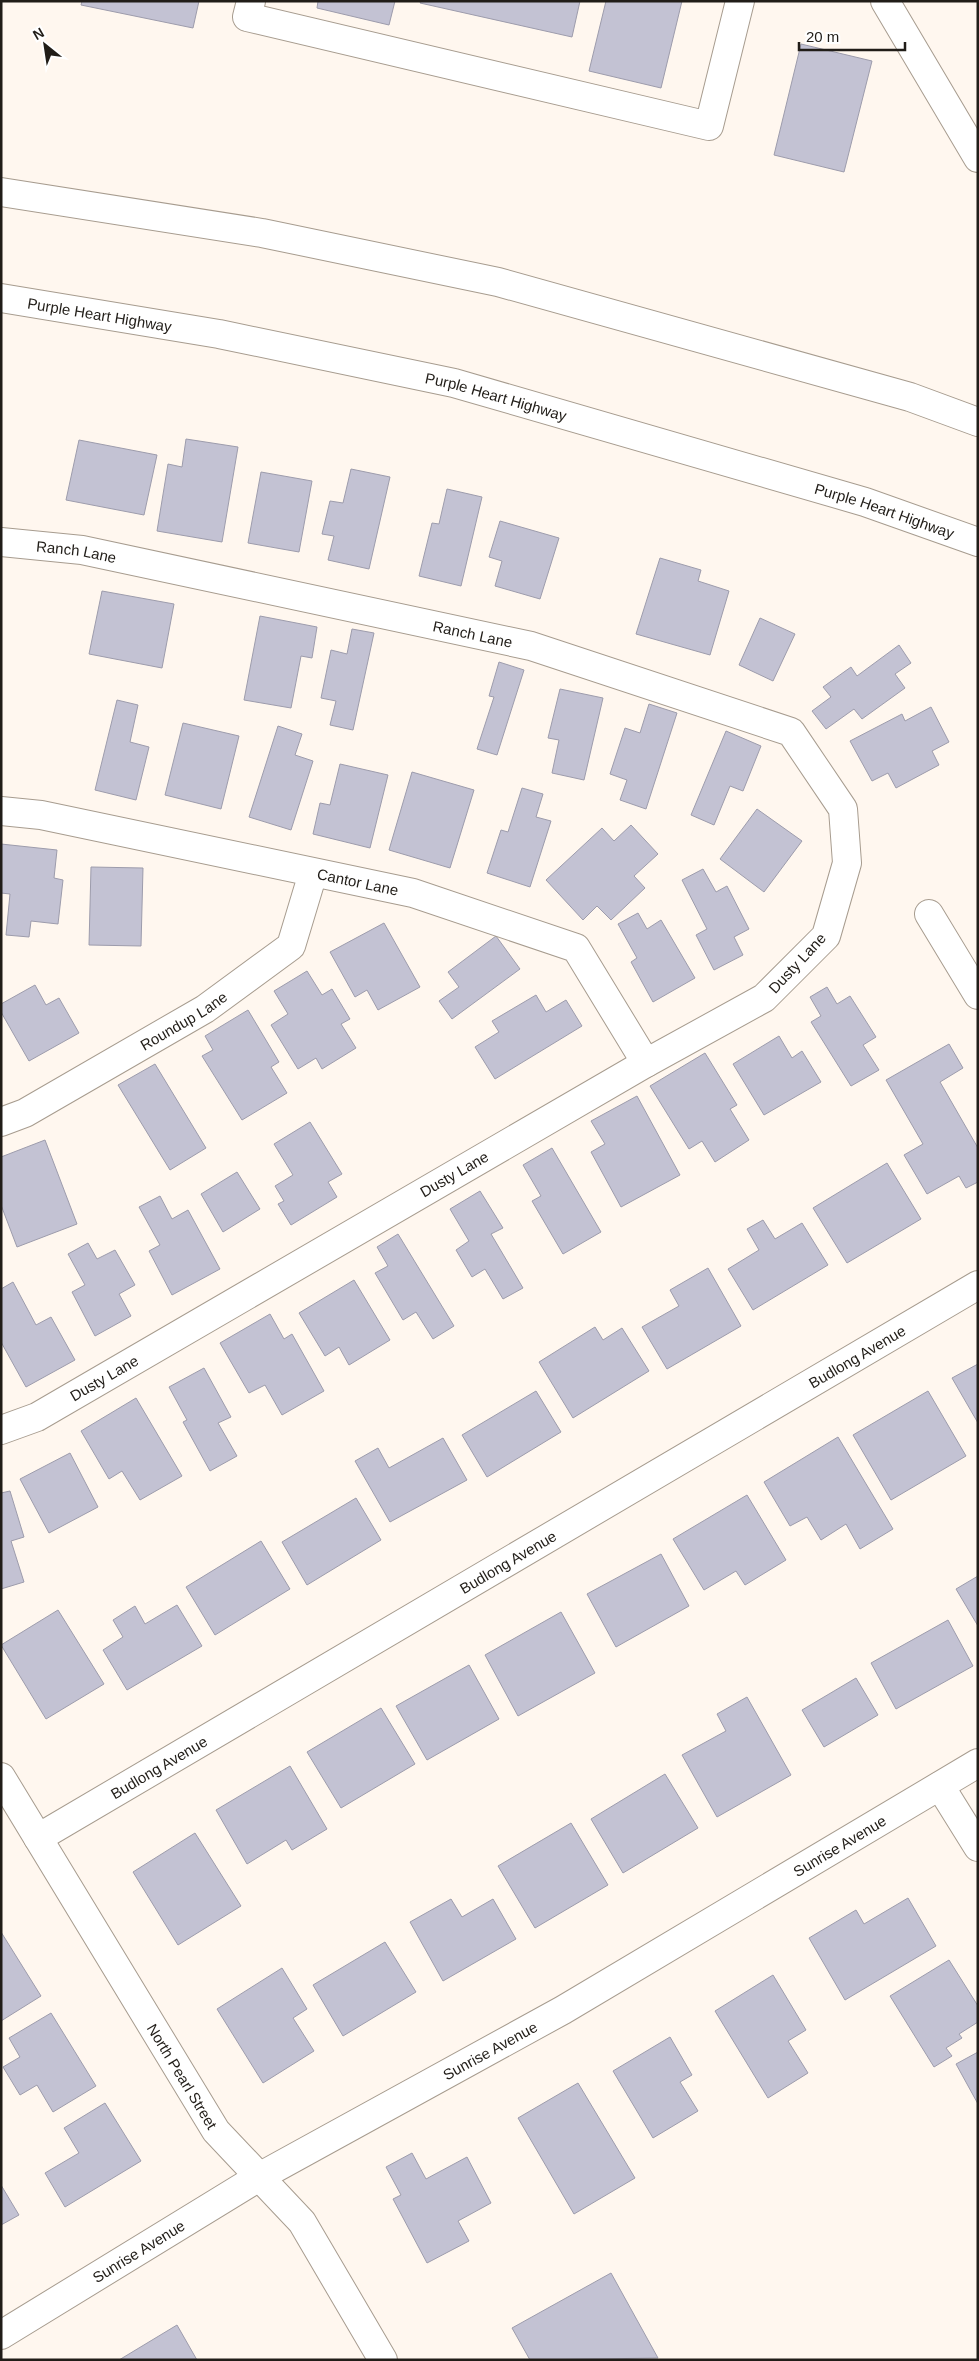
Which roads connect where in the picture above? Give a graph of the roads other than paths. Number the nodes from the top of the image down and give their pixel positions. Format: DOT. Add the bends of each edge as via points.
graph roads {
  1 [pos="251,1"];
  2 [pos="740,1"];
  3 [pos="884,1"];
  4 [pos="976,150"];
  5 [pos="1,192"];
  6 [pos="1,298"];
  7 [pos="978,422"];
  8 [pos="1,542"];
  9 [pos="978,542"];
  10 [pos="1,811"];
  11 [pos="848,863"];
  12 [pos="313,873"];
  13 [pos="929,914"];
  14 [pos="978,995"];
  15 [pos="646,1063"];
  16 [pos="1,1122"];
  17 [pos="978,1285"];
  18 [pos="1,1430"];
  19 [pos="978,1763"];
  20 [pos="1,1777"];
  21 [pos="940,1786"];
  22 [pos="38,1838"];
  23 [pos="978,1847"];
  24 [pos="259,2177"];
  25 [pos="1,2335"];
  26 [pos="384,2360"];
  1 -- 2 [label="main road" via="247,17 709,126"];
  3 -- 4 [label="main road"];
  5 -- 7 [label="main road" via="262,233 498,282 910,397"];
  6 -- 9 [label="main road, Purple Heart Highway" via="219,334 454,383 864,502"];
  8 -- 11 [label="main road, Ranch Lane" via="82,550 531,646 790,732 843,809"];
  10 -- 12 [label="main road, Cantor Lane" via="41,815"];
  11 -- 15 [label="main road, Dusty Lane" via="826,936 764,998"];
  12 -- 15 [label="main road, Cantor Lane" via="413,893 576,948"];
  12 -- 16 [label="main road, Roundup Lane" via="291,946 205,1009 25,1114"];
  13 -- 14 [label="main road"];
  15 -- 18 [label="main road, Dusty Lane" via="37,1417"];
  17 -- 22 [label="main road, Budlong Avenue"];
  19 -- 21 [label="main road, Sunrise Avenue"];
  20 -- 22 [label="main road, North Pearl Street"];
  21 -- 23 [label="main road"];
  21 -- 24 [label="main road, Sunrise Avenue" via="563,2010"];
  22 -- 24 [label="main road, North Pearl Street" via="216,2131"];
  24 -- 25 [label="main road, Sunrise Avenue"];
  24 -- 26 [label="main road, North Pearl Street" via="302,2222"];
}
